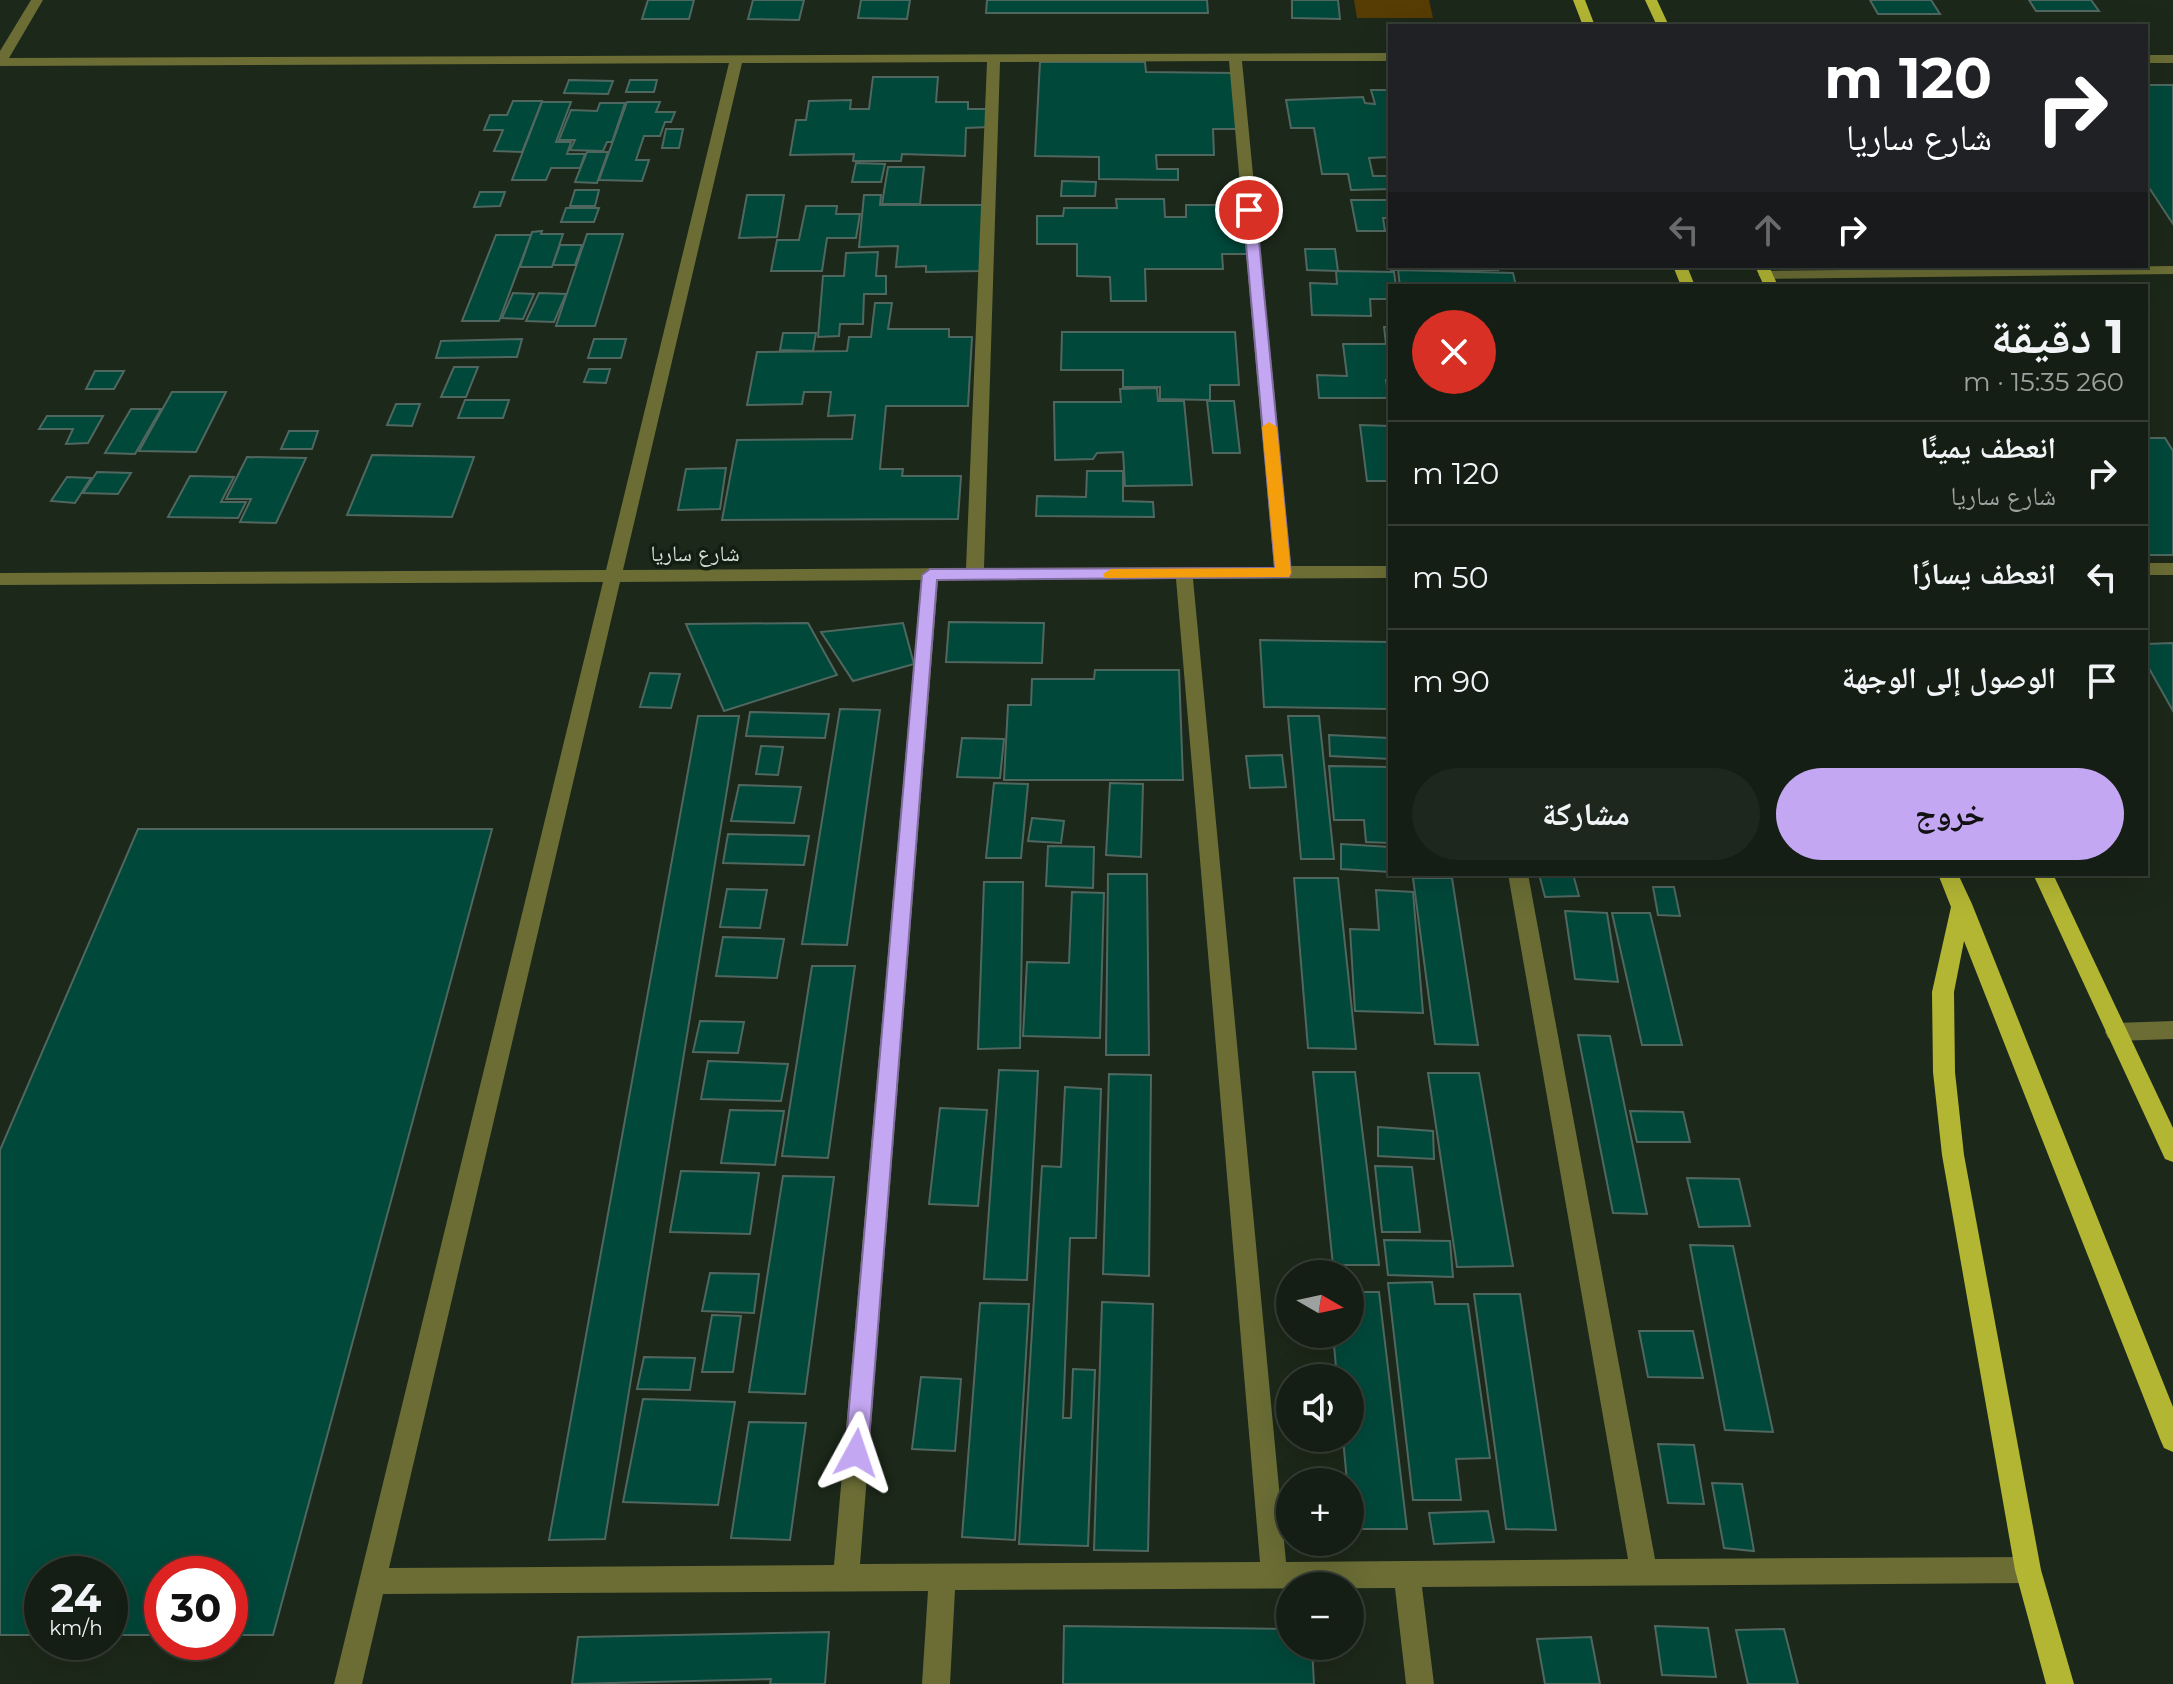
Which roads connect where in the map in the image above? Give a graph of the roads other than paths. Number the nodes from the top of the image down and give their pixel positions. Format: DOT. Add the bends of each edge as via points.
graph roads {
  1 [pos="37,0"];
  2 [pos="1579,0"];
  3 [pos="1651,0"];
  4 [pos="1588,24"];
  5 [pos="1662,24"];
  6 [pos="1388,57"];
  7 [pos="994,59"];
  8 [pos="1235,59"];
  9 [pos="2148,59"];
  10 [pos="2173,59"];
  11 [pos="736,61"];
  12 [pos="0,62"];
  13 [pos="2173,270"];
  14 [pos="1766,276"];
  15 [pos="2148,569"];
  16 [pos="2173,569"];
  17 [pos="1388,572"];
  18 [pos="1283,573"];
  19 [pos="1184,574"];
  20 [pos="930,575"];
  21 [pos="975,575"];
  22 [pos="613,578"];
  23 [pos="0,579"];
  24 [pos="1518,876"];
  25 [pos="1949,876"];
  26 [pos="2044,876"];
  27 [pos="1962,904"];
  28 [pos="2173,1030"];
  29 [pos="2116,1032"];
  30 [pos="2173,1152"];
  31 [pos="2173,1439"];
  32 [pos="2028,1570"];
  33 [pos="1644,1573"];
  34 [pos="1274,1575"];
  35 [pos="1407,1575"];
  36 [pos="942,1577"];
  37 [pos="846,1578"];
  38 [pos="372,1581"];
  39 [pos="348,1684"];
  40 [pos="936,1684"];
  41 [pos="1420,1684"];
  42 [pos="2060,1684"];
  1 -- 12 [label="street"];
  2 -- 4 [label="main road"];
  3 -- 5 [label="main road"];
  6 -- 8 [label="street"];
  7 -- 8 [label="street"];
  7 -- 11 [label="street"];
  7 -- 21 [label="street"];
  8 -- 18 [label="street"];
  9 -- 10 [label="street"];
  11 -- 12 [label="street"];
  11 -- 22 [label="street"];
  13 -- 14 [label="street"];
  15 -- 16 [label="street"];
  17 -- 18 [label="street, شارع ساريا"];
  18 -- 19 [label="street, شارع ساريا"];
  19 -- 21 [label="street, شارع ساريا"];
  19 -- 34 [label="street"];
  20 -- 21 [label="street, شارع ساريا"];
  20 -- 22 [label="street, شارع ساريا"];
  20 -- 37 [label="street"];
  22 -- 23 [label="street, شارع ساريا"];
  22 -- 38 [label="street"];
  24 -- 33 [label="street"];
  25 -- 27 [label="main road"];
  26 -- 29 [label="main road"];
  27 -- 31 [label="main road"];
  27 -- 32 [label="main road" via="1943,992 1944,1072 1955,1169"];
  28 -- 29 [label="street"];
  29 -- 30 [label="main road"];
  32 -- 33 [label="street"];
  32 -- 42 [label="main road"];
  33 -- 35 [label="street"];
  34 -- 35 [label="street"];
  34 -- 36 [label="street"];
  35 -- 41 [label="street"];
  36 -- 37 [label="street"];
  36 -- 40 [label="street"];
  37 -- 38 [label="street"];
  38 -- 39 [label="street"];
}
